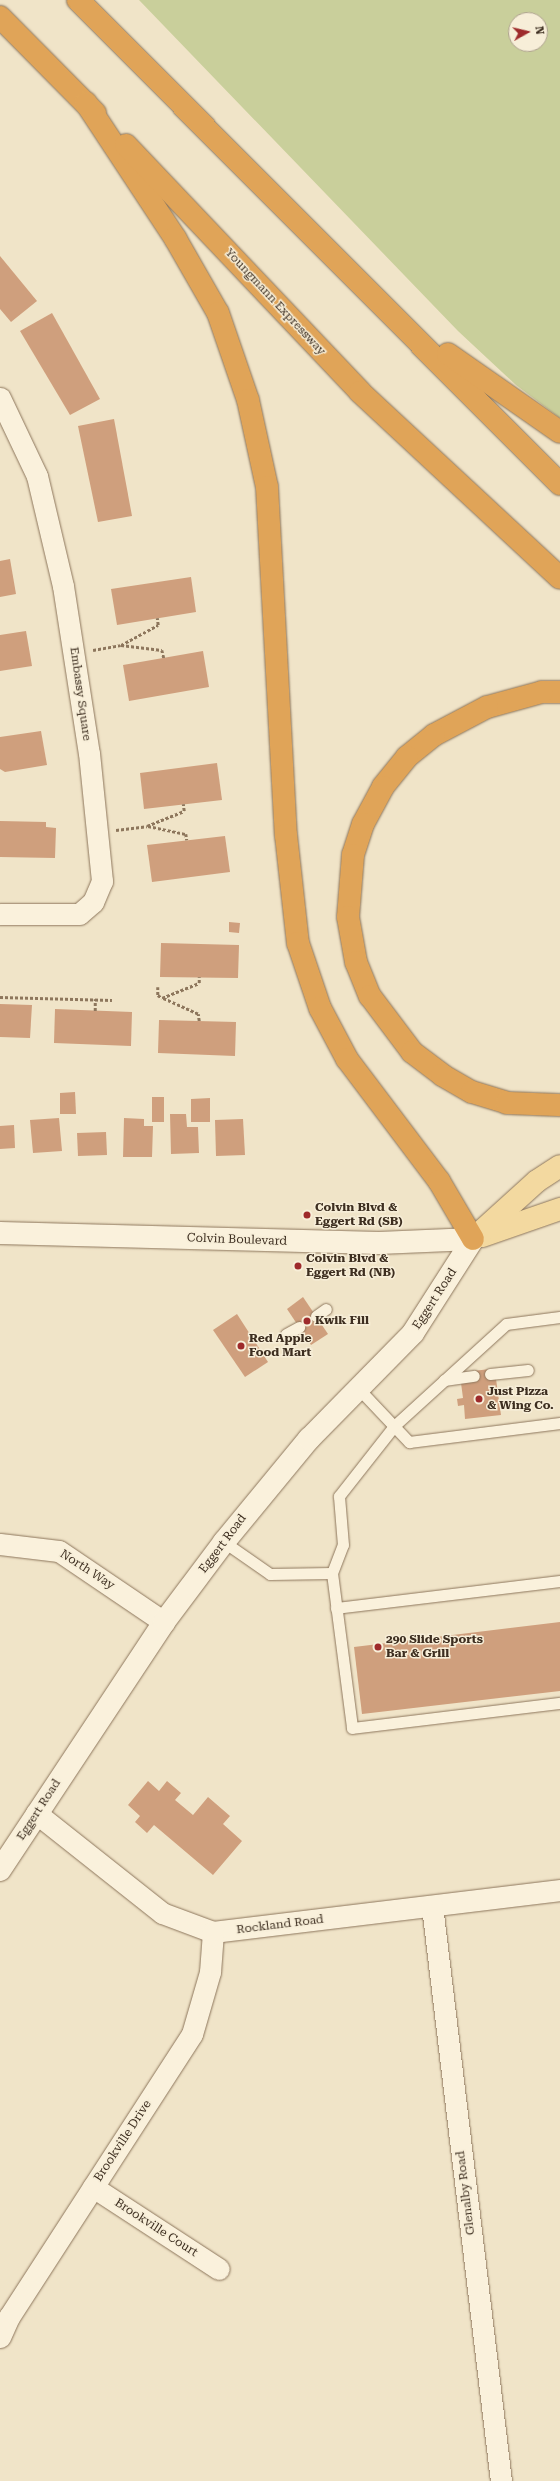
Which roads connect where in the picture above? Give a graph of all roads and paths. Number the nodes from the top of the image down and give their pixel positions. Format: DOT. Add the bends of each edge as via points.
graph roads {
  1 [pos="78,0"];
  2 [pos="0,17"];
  3 [pos="86,103"];
  4 [pos="398,318"];
  5 [pos="0,398"];
  6 [pos="560,432"];
  7 [pos="560,484"];
  8 [pos="560,578"];
  9 [pos="156,618"];
  10 [pos="121,645"];
  11 [pos="93,650"];
  12 [pos="164,658"];
  13 [pos="560,692"];
  14 [pos="183,804"];
  15 [pos="147,826"];
  16 [pos="115,830"];
  17 [pos="187,840"];
  18 [pos="0,914"];
  19 [pos="199,978"];
  20 [pos="158,987"];
  21 [pos="0,997"];
  22 [pos="162,998"];
  23 [pos="95,1000"];
  24 [pos="112,1000"];
  25 [pos="95,1011"];
  26 [pos="198,1021"];
  27 [pos="560,1105"];
  28 [pos="560,1166"];
  29 [pos="560,1209"];
  30 [pos="0,1233"];
  31 [pos="473,1240"];
  32 [pos="326,1309"];
  33 [pos="316,1316"];
  34 [pos="560,1317"];
  35 [pos="299,1327"];
  36 [pos="286,1334"];
  37 [pos="528,1370"];
  38 [pos="490,1374"];
  39 [pos="474,1376"];
  40 [pos="444,1380"];
  41 [pos="357,1387"];
  42 [pos="560,1423"];
  43 [pos="394,1426"];
  44 [pos="224,1542"];
  45 [pos="0,1544"];
  46 [pos="332,1573"];
  47 [pos="560,1581"];
  48 [pos="336,1608"];
  49 [pos="164,1622"];
  50 [pos="560,1703"];
  51 [pos="36,1813"];
  52 [pos="0,1870"];
  53 [pos="560,1890"];
  54 [pos="432,1906"];
  55 [pos="213,1932"];
  56 [pos="93,2187"];
  57 [pos="219,2269"];
  58 [pos="0,2337"];
  59 [pos="501,2481"];
  1 -- 4 [label="highway"];
  2 -- 3 [label="highway, Youngmann Expressway"];
  3 -- 8 [label="highway, Youngmann Expressway" via="360,392"];
  3 -- 31 [label="highway" via="175,238 218,313 248,400 267,486 286,835 300,951 320,1008 347,1059 439,1181"];
  4 -- 6 [label="highway"];
  4 -- 7 [label="highway"];
  5 -- 18 [label="street, Embassy Square" via="37,476 63,586 89,753 102,880 93,902 79,914"];
  9 -- 10 [label="path" via="158,626"];
  10 -- 11 [label="path"];
  10 -- 12 [label="path" via="162,650"];
  13 -- 27 [label="highway" via="542,692 487,707 434,735 407,757 383,788 364,824 353,855 348,917 356,962 370,996 412,1052 442,1075 472,1092 507,1103"];
  14 -- 15 [label="path" via="184,811"];
  15 -- 16 [label="path"];
  15 -- 17 [label="path" via="186,834"];
  19 -- 22 [label="path" via="199,984"];
  20 -- 22 [label="path"];
  21 -- 23 [label="path"];
  22 -- 26 [label="path" via="198,1014"];
  23 -- 24 [label="path"];
  23 -- 25 [label="path"];
  28 -- 31 [label="main road" via="537,1181"];
  29 -- 31 [label="main road"];
  30 -- 31 [label="street, Colvin Boulevard" via="379,1243"];
  31 -- 41 [label="street, Eggert Road" via="413,1333"];
  32 -- 33 [label="lane"];
  34 -- 40 [label="lane" via="506,1324"];
  35 -- 36 [label="lane"];
  37 -- 38 [label="lane"];
  39 -- 40 [label="lane"];
  40 -- 43 [label="lane"];
  41 -- 43 [label="lane"];
  41 -- 44 [label="street, Eggert Road" via="304,1445"];
  42 -- 43 [label="lane" via="410,1442"];
  43 -- 46 [label="lane" via="340,1496 343,1545"];
  44 -- 46 [label="lane" via="270,1574"];
  44 -- 49 [label="street, Eggert Road"];
  45 -- 49 [label="street, North Way" via="59,1551"];
  46 -- 48 [label="lane"];
  47 -- 48 [label="lane"];
  48 -- 50 [label="lane" via="352,1728"];
  49 -- 51 [label="street, Eggert Road"];
  51 -- 52 [label="street, Eggert Road"];
  51 -- 55 [label="street, Rockland Road" via="162,1913"];
  53 -- 54 [label="street, Rockland Road"];
  54 -- 55 [label="street, Rockland Road"];
  54 -- 59 [label="street, Glenalby Road"];
  55 -- 56 [label="street, Brookville Drive" via="210,1972 192,2034"];
  56 -- 57 [label="street, Brookville Court"];
  56 -- 58 [label="street, Brookville Drive" via="9,2318"];
}
